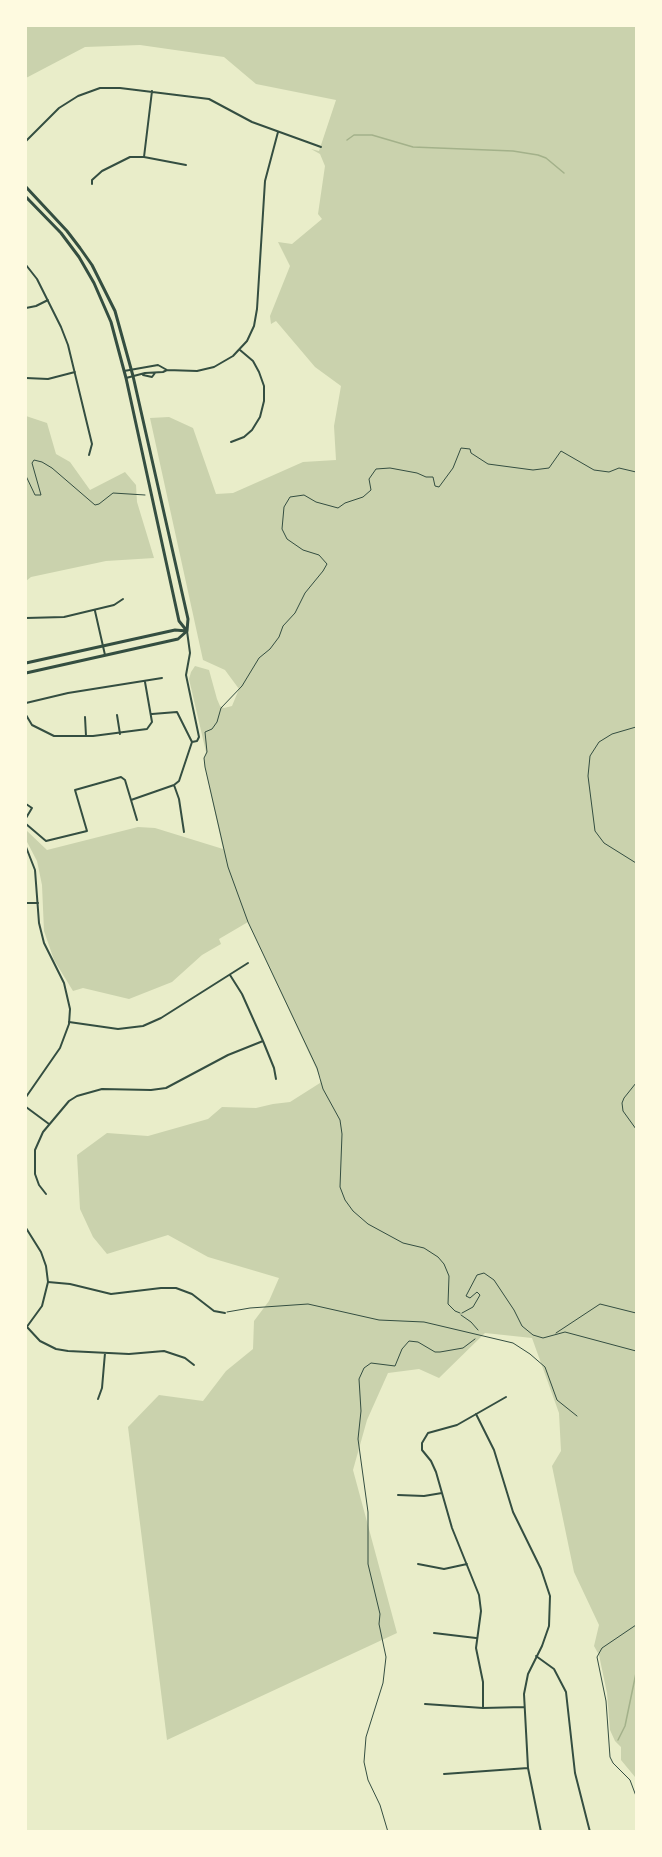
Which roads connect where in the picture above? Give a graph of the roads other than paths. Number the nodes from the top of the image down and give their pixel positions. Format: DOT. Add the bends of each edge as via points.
graph roads {
  1 [pos="152,91"];
  2 [pos="278,132"];
  3 [pos="26,141"];
  4 [pos="321,147"];
  5 [pos="144,157"];
  6 [pos="186,165"];
  7 [pos="92,184"];
  8 [pos="26,187"];
  9 [pos="26,197"];
  10 [pos="26,265"];
  11 [pos="48,300"];
  12 [pos="26,308"];
  13 [pos="240,350"];
  14 [pos="154,366"];
  15 [pos="131,369"];
  16 [pos="124,370"];
  17 [pos="167,370"];
  18 [pos="75,372"];
  19 [pos="154,373"];
  20 [pos="133,376"];
  21 [pos="26,378"];
  22 [pos="126,378"];
  23 [pos="231,442"];
  24 [pos="89,455"];
  25 [pos="123,598"];
  26 [pos="95,611"];
  27 [pos="26,618"];
  28 [pos="187,631"];
  29 [pos="103,646"];
  30 [pos="105,655"];
  31 [pos="26,663"];
  32 [pos="26,673"];
  33 [pos="162,678"];
  34 [pos="145,682"];
  35 [pos="26,703"];
  36 [pos="151,714"];
  37 [pos="26,715"];
  38 [pos="117,715"];
  39 [pos="85,717"];
  40 [pos="120,734"];
  41 [pos="86,736"];
  42 [pos="192,742"];
  43 [pos="174,784"];
  44 [pos="131,800"];
  45 [pos="26,804"];
  46 [pos="26,818"];
  47 [pos="137,820"];
  48 [pos="26,824"];
  49 [pos="184,832"];
  50 [pos="26,847"];
  51 [pos="26,903"];
  52 [pos="38,903"];
  53 [pos="248,963"];
  54 [pos="230,975"];
  55 [pos="69,1022"];
  56 [pos="263,1041"];
  57 [pos="276,1079"];
  58 [pos="26,1097"];
  59 [pos="26,1107"];
  60 [pos="49,1124"];
  61 [pos="46,1194"];
  62 [pos="26,1228"];
  63 [pos="48,1282"];
  64 [pos="225,1312"];
  65 [pos="26,1327"];
  66 [pos="105,1353"];
  67 [pos="194,1365"];
  68 [pos="506,1397"];
  69 [pos="98,1399"];
  70 [pos="476,1414"];
  71 [pos="578,1416"];
  72 [pos="442,1493"];
  73 [pos="398,1495"];
  74 [pos="418,1564"];
  75 [pos="467,1564"];
  76 [pos="636,1625"];
  77 [pos="434,1633"];
  78 [pos="477,1638"];
  79 [pos="536,1656"];
  80 [pos="425,1704"];
  81 [pos="524,1707"];
  82 [pos="483,1708"];
  83 [pos="528,1768"];
  84 [pos="444,1774"];
  85 [pos="636,1796"];
  86 [pos="541,1832"];
  87 [pos="590,1832"];
  1 -- 2 [label="street" via="209,99"];
  1 -- 3 [label="street" via="109,87 92,90 59,108"];
  1 -- 5 [label="street"];
  2 -- 4 [label="street"];
  2 -- 13 [label="street" via="265,181 256,317"];
  5 -- 6 [label="street"];
  5 -- 7 [label="street" via="120,160 102,171"];
  8 -- 15 [label="main road" via="92,265 115,311"];
  9 -- 16 [label="main road" via="70,245 94,283 111,322"];
  10 -- 11 [label="street"];
  11 -- 12 [label="street"];
  11 -- 18 [label="street" via="62,327"];
  13 -- 17 [label="street" via="214,367"];
  13 -- 23 [label="street" via="260,372 264,401 252,430"];
  14 -- 15 [label="street"];
  14 -- 17 [label="street"];
  14 -- 19 [label="street"];
  15 -- 16 [label="street"];
  15 -- 20 [label="main road"];
  16 -- 22 [label="main road"];
  17 -- 19 [label="street"];
  18 -- 21 [label="street" via="48,379"];
  18 -- 24 [label="street" via="92,444"];
  19 -- 20 [label="street"];
  20 -- 22 [label="street"];
  20 -- 28 [label="main road" via="188,619"];
  22 -- 28 [label="main road" via="179,621"];
  25 -- 26 [label="street"];
  26 -- 27 [label="street" via="58,618"];
  26 -- 29 [label="street"];
  28 -- 29 [label="main road" via="175,630"];
  28 -- 30 [label="main road" via="178,639"];
  28 -- 42 [label="street" via="190,653 186,675 199,737"];
  29 -- 30 [label="street"];
  29 -- 31 [label="main road"];
  30 -- 32 [label="main road"];
  33 -- 34 [label="street"];
  34 -- 35 [label="street"];
  34 -- 36 [label="street"];
  36 -- 40 [label="street" via="152,722 147,729"];
  36 -- 42 [label="street" via="177,712"];
  37 -- 41 [label="street" via="32,725 54,736"];
  38 -- 40 [label="street"];
  39 -- 41 [label="street"];
  40 -- 41 [label="street"];
  42 -- 43 [label="street" via="179,780"];
  43 -- 44 [label="street"];
  43 -- 49 [label="street"];
  44 -- 47 [label="street"];
  44 -- 48 [label="street" via="125,780 119,777 75,790 87,831 46,841"];
  45 -- 46 [label="street" via="32,808"];
  50 -- 52 [label="street" via="35,870"];
  51 -- 52 [label="street"];
  52 -- 55 [label="street" via="44,943 68,994"];
  53 -- 54 [label="street"];
  54 -- 55 [label="street" via="143,1026 118,1029"];
  54 -- 56 [label="street"];
  55 -- 58 [label="street" via="60,1048"];
  56 -- 57 [label="street"];
  56 -- 60 [label="street" via="228,1054 166,1088 85,1092 69,1101"];
  59 -- 60 [label="street"];
  60 -- 61 [label="street" via="33,1159 39,1185"];
  62 -- 63 [label="street" via="44,1258"];
  63 -- 64 [label="street" via="111,1294 176,1288 192,1294 214,1311"];
  63 -- 65 [label="street" via="42,1306"];
  64 -- 71 [label="lane" via="308,1304 379,1320 424,1322 513,1343 542,1363 557,1400"];
  65 -- 66 [label="street" via="40,1341 56,1349"];
  66 -- 67 [label="street" via="164,1351"];
  66 -- 69 [label="street"];
  68 -- 70 [label="street"];
  70 -- 72 [label="street" via="450,1429 425,1436 422,1450 434,1466"];
  70 -- 79 [label="street" via="494,1450 513,1512 548,1587 549,1624"];
  72 -- 73 [label="street"];
  72 -- 75 [label="street"];
  74 -- 75 [label="street" via="444,1569"];
  75 -- 78 [label="street" via="481,1603"];
  76 -- 85 [label="lane" via="602,1648 597,1657 606,1701 610,1757 630,1780"];
  77 -- 78 [label="street"];
  78 -- 82 [label="street"];
  79 -- 81 [label="street" via="525,1684"];
  79 -- 87 [label="street" via="554,1670 566,1692 575,1773"];
  80 -- 82 [label="street"];
  81 -- 82 [label="street"];
  81 -- 83 [label="street"];
  83 -- 84 [label="street"];
  83 -- 86 [label="street"];
}
